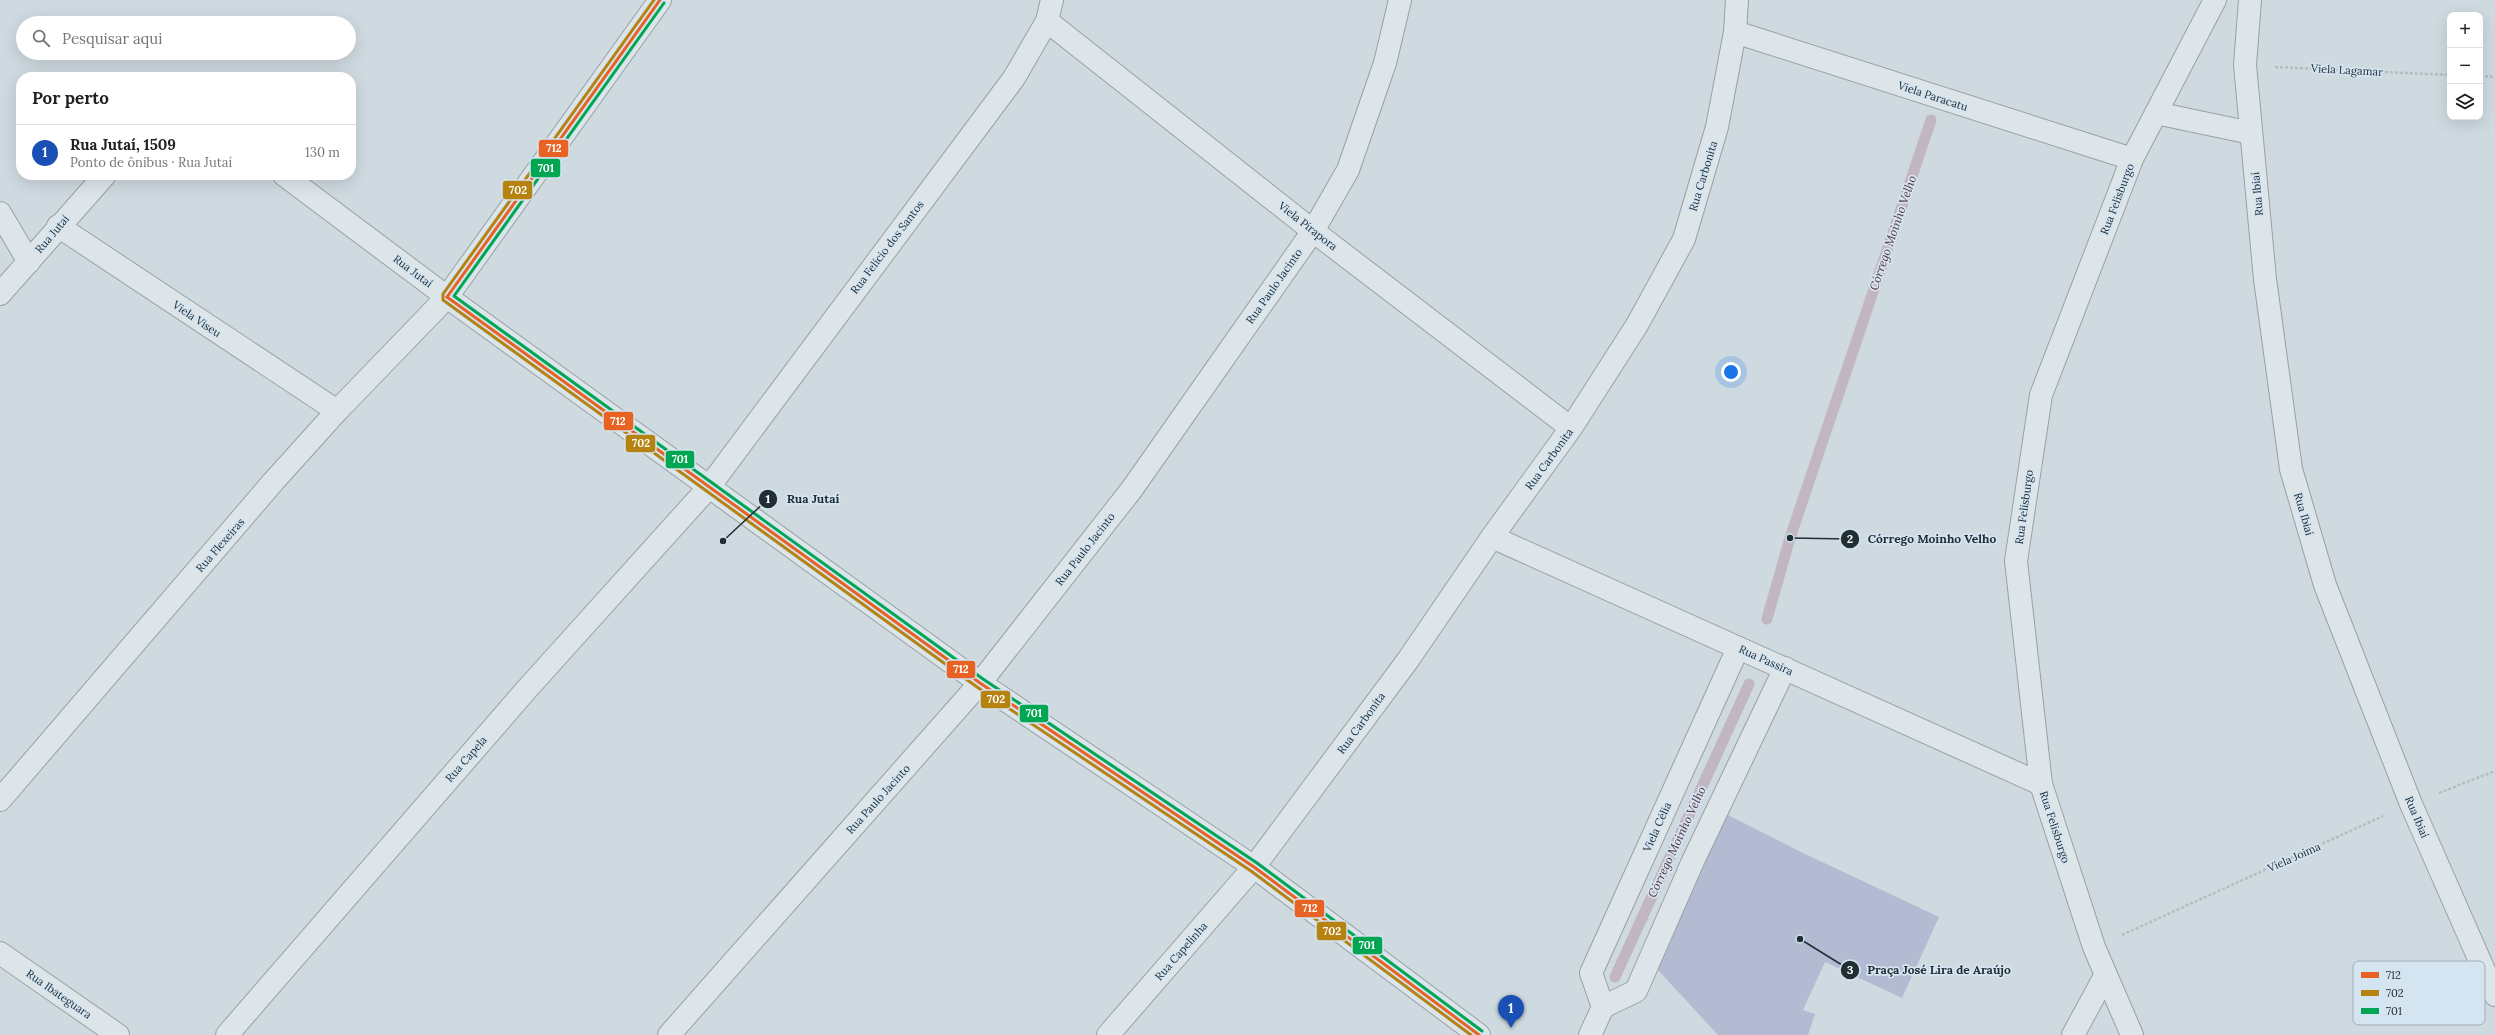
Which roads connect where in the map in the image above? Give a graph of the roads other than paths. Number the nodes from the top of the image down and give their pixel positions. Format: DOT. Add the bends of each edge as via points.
graph roads {
  1 [pos="660,0"];
  2 [pos="1052,0"];
  3 [pos="1400,0"];
  4 [pos="1737,0"];
  5 [pos="2215,0"];
  6 [pos="2250,0"];
  7 [pos="1047,21"];
  8 [pos="1735,32"];
  9 [pos="2156,113"];
  10 [pos="2251,133"];
  11 [pos="2132,159"];
  12 [pos="100,180"];
  13 [pos="291,180"];
  14 [pos="0,213"];
  15 [pos="58,226"];
  16 [pos="1313,231"];
  17 [pos="29,262"];
  18 [pos="0,294"];
  19 [pos="447,297"];
  20 [pos="337,411"];
  21 [pos="1571,428"];
  22 [pos="709,487"];
  23 [pos="1492,537"];
  24 [pos="1738,648"];
  25 [pos="1785,668"];
  26 [pos="980,683"];
  27 [pos="2041,784"];
  28 [pos="0,800"];
  29 [pos="1254,867"];
  30 [pos="0,953"];
  31 [pos="2480,961"];
  32 [pos="2485,972"];
  33 [pos="2105,976"];
  34 [pos="2495,995"];
  35 [pos="1603,1007"];
  36 [pos="118,1035"];
  37 [pos="227,1035"];
  38 [pos="669,1035"];
  39 [pos="1108,1035"];
  40 [pos="1480,1035"];
  41 [pos="1590,1035"];
  42 [pos="2073,1035"];
  43 [pos="2132,1035"];
  1 -- 19 [label="street, Rua Flexeiras"];
  2 -- 7 [label="street, Rua Felício dos Santos"];
  3 -- 16 [label="street, Rua Paulo Jacinto" via="1385,63 1348,170"];
  4 -- 8 [label="street, Rua Carbonita"];
  5 -- 9 [label="street, Rua Felisburgo"];
  6 -- 10 [label="street, Rua Ibiaí" via="2245,66"];
  7 -- 16 [label="street, Viela Pirapora"];
  7 -- 22 [label="street, Rua Felício dos Santos" via="1014,78"];
  8 -- 11 [label="street, Viela Paracatu"];
  8 -- 21 [label="street, Rua Carbonita" via="1717,127 1684,239 1637,325"];
  9 -- 10 [label="street"];
  9 -- 11 [label="street, Rua Felisburgo"];
  10 -- 31 [label="street, Rua Ibiaí" via="2265,279 2292,469 2325,585 2411,804"];
  11 -- 27 [label="street, Rua Felisburgo" via="2041,395 2016,561"];
  12 -- 15 [label="street, Rua Jutaí"];
  13 -- 19 [label="street, Rua Jutaí"];
  14 -- 17 [label="street"];
  15 -- 17 [label="street, Rua Jutaí"];
  15 -- 20 [label="street, Viela Viseu"];
  16 -- 21 [label="street, Viela Pirapora"];
  16 -- 26 [label="street, Rua Paulo Jacinto" via="1132,490"];
  17 -- 18 [label="street, Rua Jutaí"];
  19 -- 20 [label="street, Rua Flexeiras"];
  19 -- 22 [label="street, Rua Jutaí"];
  20 -- 28 [label="street, Rua Flexeiras"];
  21 -- 23 [label="street, Rua Carbonita"];
  22 -- 26 [label="street, Rua Jutaí"];
  22 -- 37 [label="street, Rua Capela" via="527,689"];
  23 -- 24 [label="street, Rua Passira"];
  23 -- 29 [label="street, Rua Carbonita" via="1408,660"];
  24 -- 25 [label="street, Rua Passira"];
  24 -- 35 [label="street, Viela Célia" via="1592,973"];
  25 -- 27 [label="street, Rua Passira"];
  25 -- 35 [label="street" via="1693,861 1636,991"];
  26 -- 29 [label="street, Rua Jutaí"];
  26 -- 38 [label="street, Rua Paulo Jacinto"];
  27 -- 33 [label="street, Rua Felisburgo"];
  29 -- 39 [label="street, Rua Capelinha"];
  29 -- 40 [label="street, Rua Jutaí"];
  30 -- 36 [label="street, Rua Ibateguara"];
  32 -- 34 [label="street, Rua Ibiaí"];
  33 -- 42 [label="street"];
  33 -- 43 [label="street, Rua Felisburgo"];
  35 -- 41 [label="street"];
}
